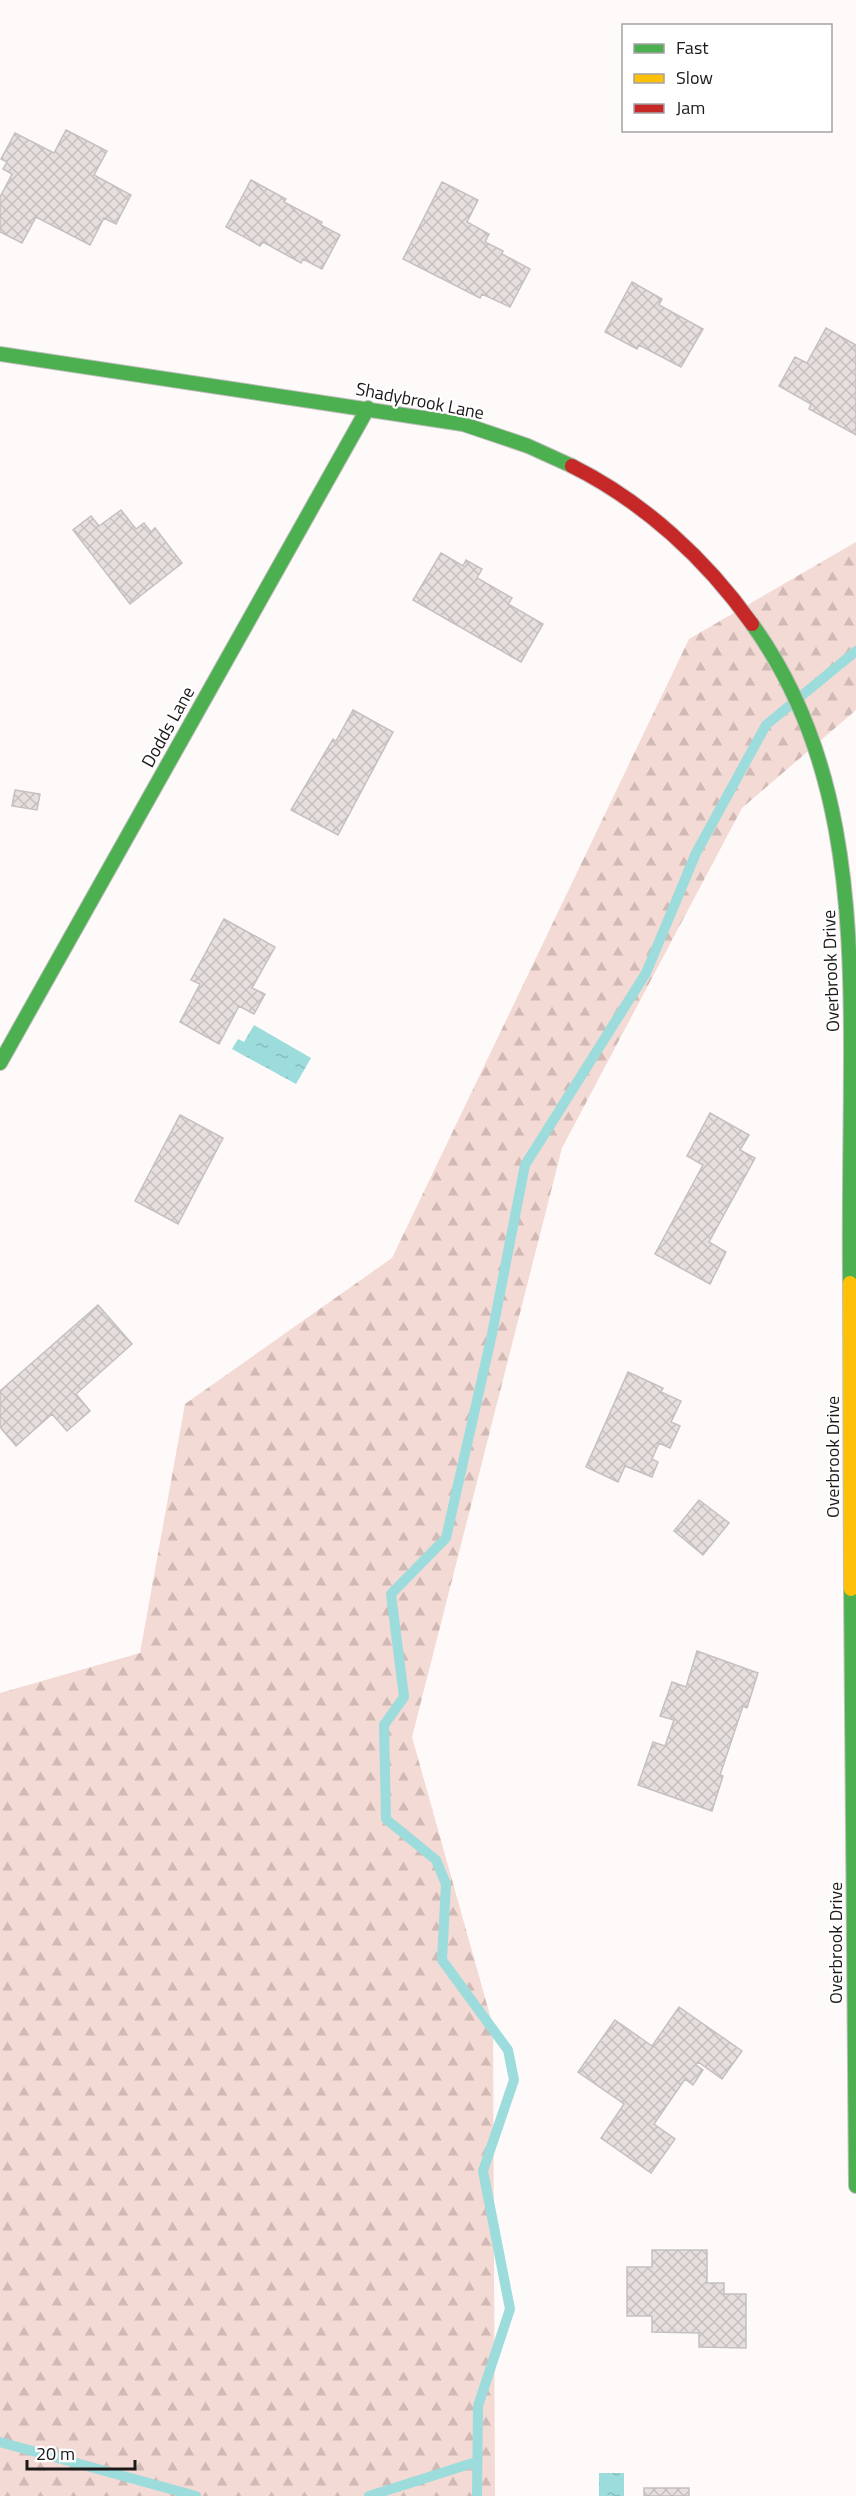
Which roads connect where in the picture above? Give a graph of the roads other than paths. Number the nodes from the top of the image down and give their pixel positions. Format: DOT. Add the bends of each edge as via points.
graph roads {
  1 [pos="0,354"];
  2 [pos="368,408"];
  3 [pos="811,732"];
  4 [pos="0,1063"];
  5 [pos="854,1694"];
  6 [pos="856,2186"];
  1 -- 2 [label="street, Shadybrook Lane"];
  2 -- 3 [label="street, Shadybrook Lane" via="463,424 523,443 588,474 640,509 688,549 757,629"];
  2 -- 4 [label="street, Dodds Lane"];
  3 -- 5 [label="street, Overbrook Drive" via="839,829 851,956"];
  5 -- 6 [label="street, Overbrook Drive"];
}
